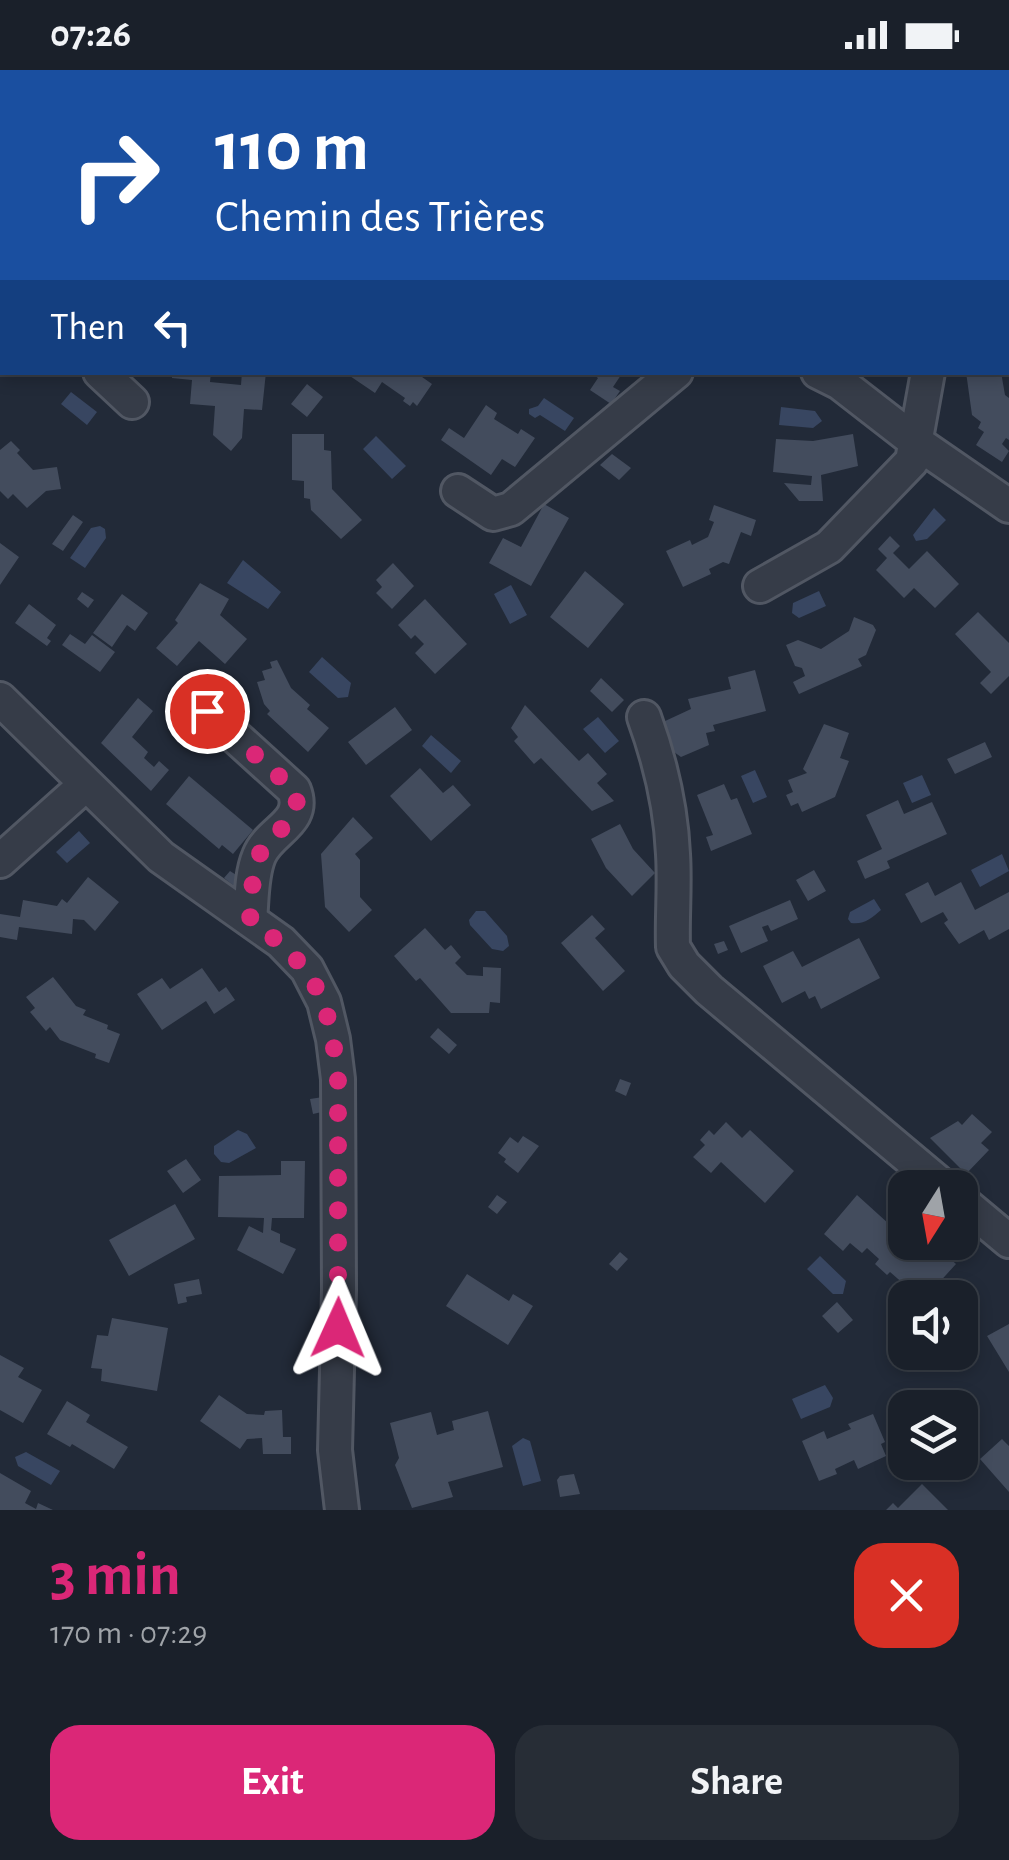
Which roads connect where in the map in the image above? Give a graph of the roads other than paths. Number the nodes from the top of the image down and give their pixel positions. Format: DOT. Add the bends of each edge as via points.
graph roads {
  1 [pos="103,375"];
  2 [pos="672,375"];
  3 [pos="825,375"];
  4 [pos="927,375"];
  5 [pos="132,402"];
  6 [pos="916,442"];
  7 [pos="458,491"];
  8 [pos="1009,506"];
  9 [pos="760,586"];
  10 [pos="0,699"];
  11 [pos="207,711"];
  12 [pos="644,718"];
  13 [pos="86,785"];
  14 [pos="0,862"];
  15 [pos="250,920"];
  16 [pos="924,1170"];
  17 [pos="978,1215"];
  18 [pos="1009,1241"];
  19 [pos="342,1510"];
  1 -- 5 [label="street"];
  2 -- 7 [label="street" via="511,509 493,514"];
  3 -- 6 [label="street"];
  4 -- 6 [label="street"];
  6 -- 8 [label="street"];
  6 -- 9 [label="street" via="912,460 829,547"];
  10 -- 13 [label="street"];
  11 -- 15 [label="street" via="294,790 298,801 294,817 260,852"];
  12 -- 16 [label="street" via="669,808 676,955"];
  13 -- 14 [label="street"];
  13 -- 15 [label="street" via="161,857"];
  15 -- 19 [label="street" via="307,969 334,1039 335,1450"];
  17 -- 18 [label="street"];
}
